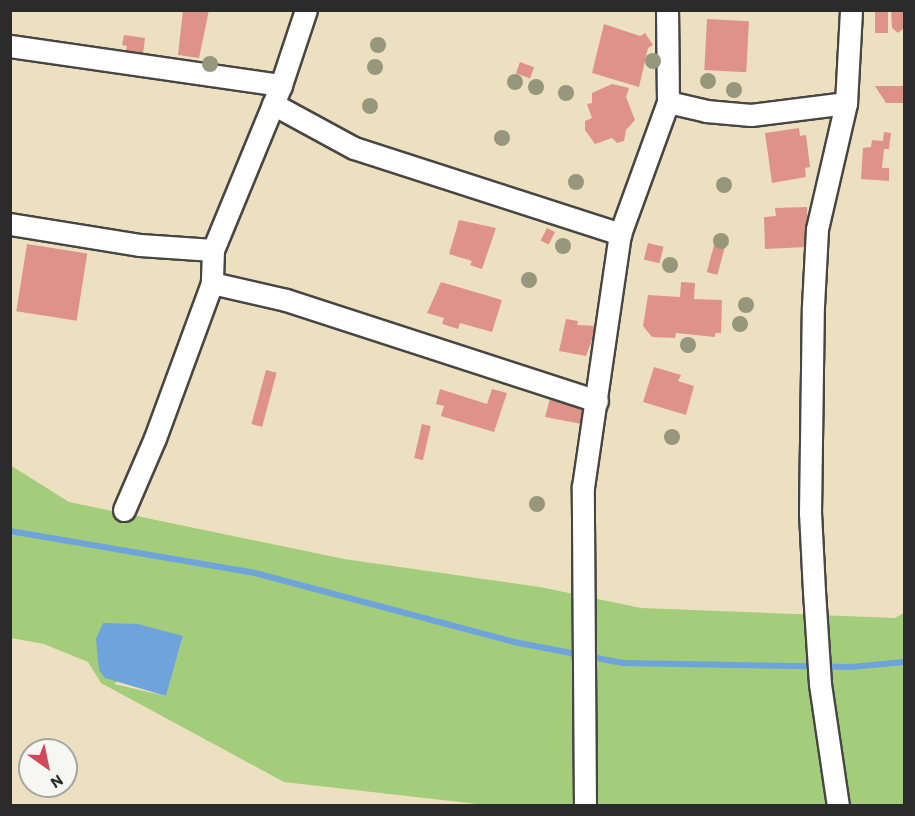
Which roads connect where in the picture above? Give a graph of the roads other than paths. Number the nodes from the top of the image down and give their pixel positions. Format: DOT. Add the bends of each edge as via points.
graph roads {
  1 [pos="306,10"];
  2 [pos="667,10"];
  3 [pos="851,10"];
  4 [pos="10,46"];
  5 [pos="277,94"];
  6 [pos="668,102"];
  7 [pos="846,103"];
  8 [pos="10,224"];
  9 [pos="620,234"];
  10 [pos="213,250"];
  11 [pos="212,283"];
  12 [pos="597,401"];
  13 [pos="124,510"];
  14 [pos="585,806"];
  15 [pos="838,806"];
  1 -- 5 [label="street"];
  2 -- 6 [label="street"];
  3 -- 7 [label="street"];
  4 -- 5 [label="street"];
  5 -- 9 [label="street" via="354,148"];
  5 -- 10 [label="street"];
  6 -- 7 [label="street" via="706,111 751,115"];
  6 -- 9 [label="street"];
  7 -- 15 [label="street" via="818,218 810,513 820,684"];
  8 -- 10 [label="street" via="140,244"];
  9 -- 12 [label="street"];
  10 -- 11 [label="street"];
  11 -- 12 [label="street" via="286,300"];
  11 -- 13 [label="street" via="156,438"];
  12 -- 14 [label="street" via="583,487 581,531"];
}
